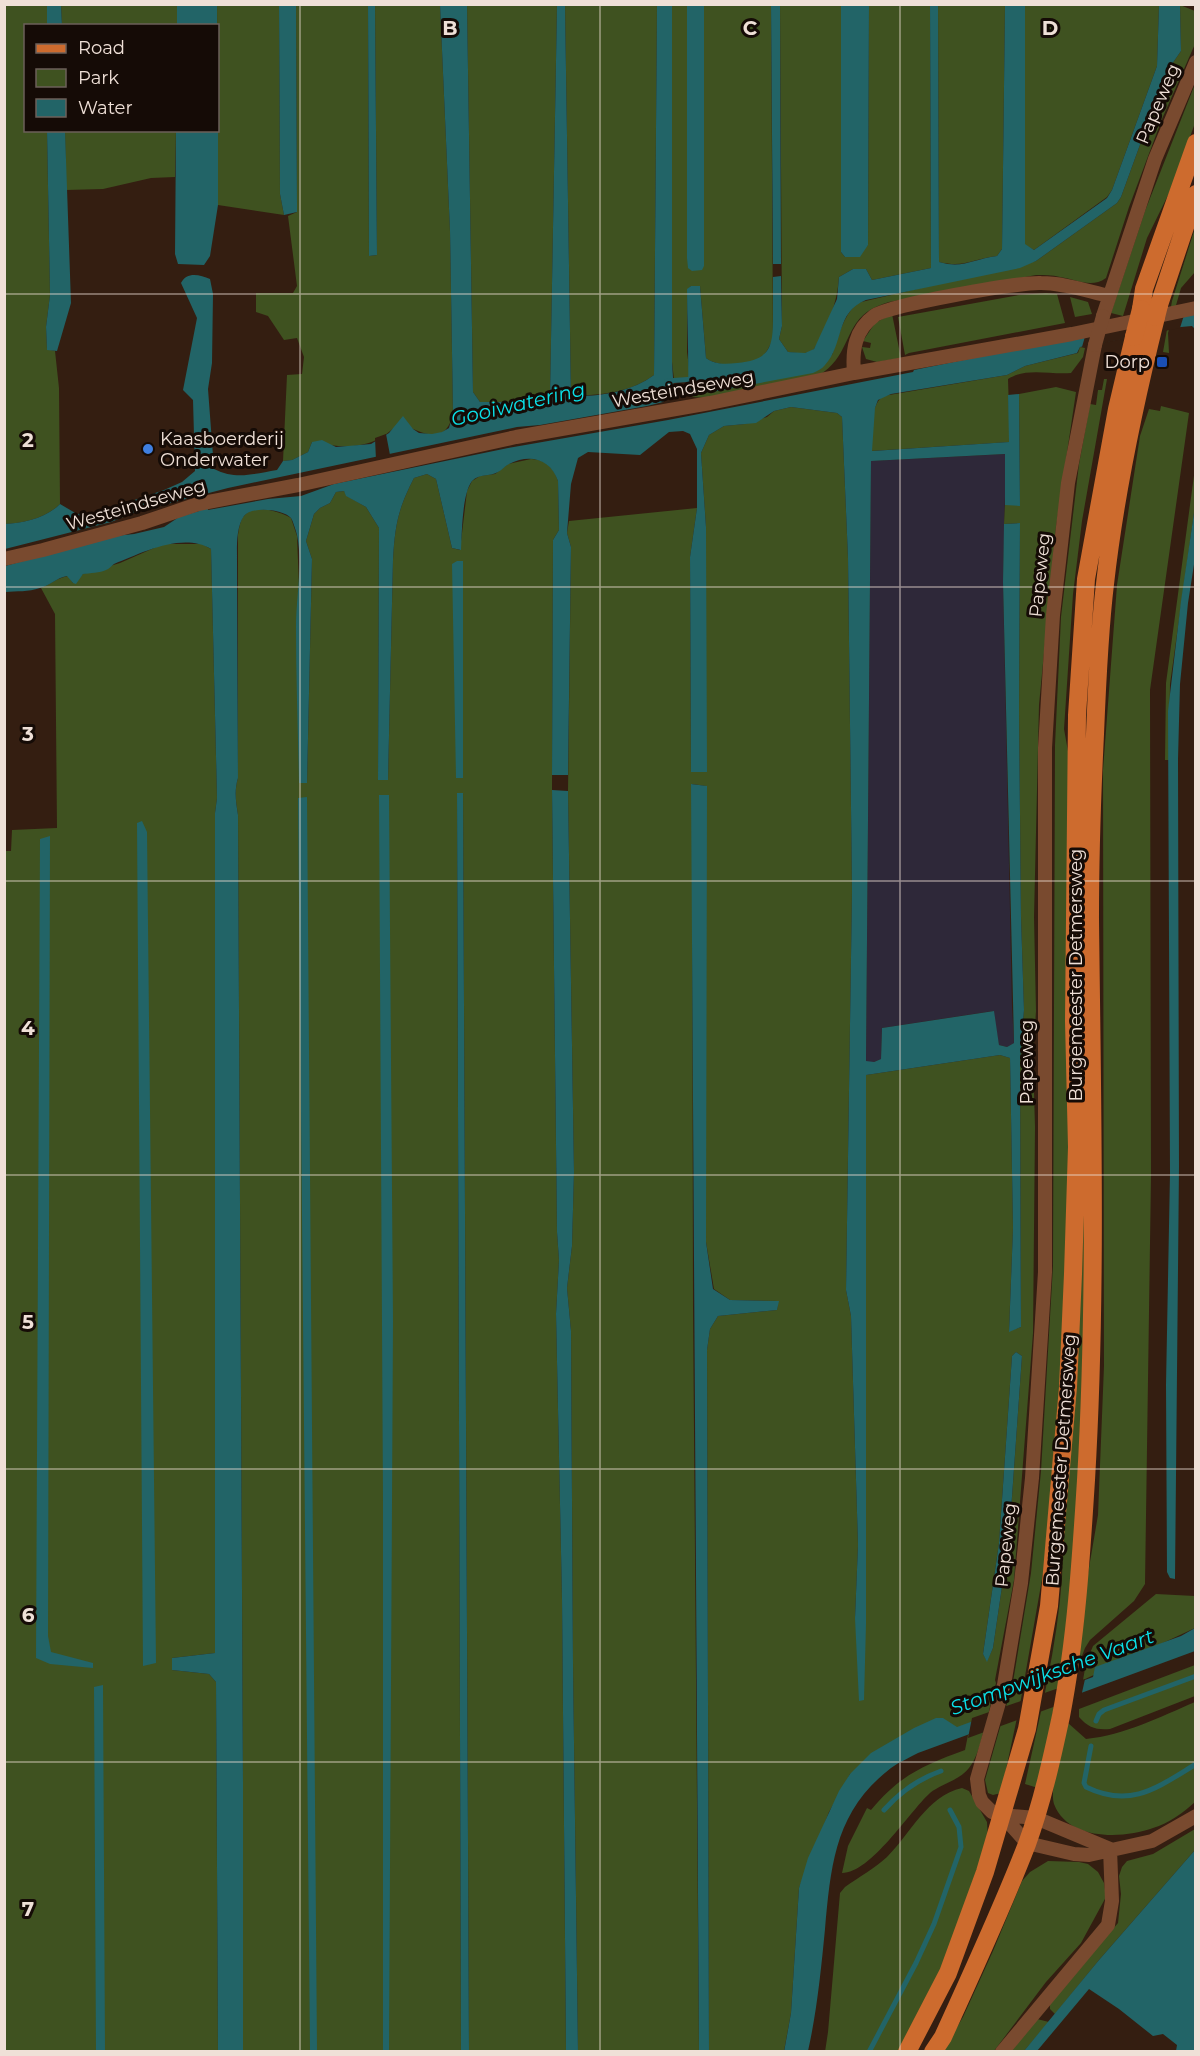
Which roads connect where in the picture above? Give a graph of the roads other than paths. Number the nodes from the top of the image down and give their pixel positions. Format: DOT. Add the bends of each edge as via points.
graph roads {
  1 [pos="1196,62"];
  2 [pos="1196,142"];
  3 [pos="1196,194"];
  4 [pos="1109,296"];
  5 [pos="1150,307"];
  6 [pos="1196,308"];
  7 [pos="1143,335"];
  8 [pos="854,373"];
  9 [pos="4,559"];
  10 [pos="1002,1815"];
  11 [pos="1196,1816"];
  12 [pos="1036,1818"];
  13 [pos="1028,1843"];
  14 [pos="1110,1849"];
  15 [pos="907,2052"];
  16 [pos="933,2052"];
  17 [pos="1002,2052"];
  1 -- 4 [label="street, Papeweg" via="1155,159"];
  2 -- 5 [label="main road, Burgemeester Detmersweg" via="1144,289"];
  3 -- 5 [label="main road, Burgemeester Detmersweg"];
  4 -- 8 [label="street" via="1039,282 883,310 861,329 856,339"];
  4 -- 10 [label="street, Papeweg, bridge" via="1095,345 1068,483 1053,615 1046,748 1045,1272 1032,1478 1021,1583 998,1709 977,1779 978,1795 986,1807"];
  5 -- 7 [label="main road, Burgemeester Detmersweg, bridge"];
  6 -- 8 [label="street, Westeindseweg"];
  7 -- 10 [label="main road, Burgemeester Detmersweg" via="1117,409 1086,579 1077,715 1077,1147 1068,1387 1049,1606 1027,1729"];
  7 -- 12 [label="main road, Burgemeester Detmersweg" via="1104,586 1097,693 1090,914 1091,1393 1082,1553 1061,1717"];
  8 -- 9 [label="street, Westeindseweg" via="516,437 202,504"];
  10 -- 12 [label="street"];
  10 -- 13 [label="street"];
  10 -- 15 [label="main road, Burgemeester Detmersweg" via="948,1973"];
  11 -- 14 [label="street" via="1152,1841"];
  12 -- 13 [label="main road, Burgemeester Detmersweg"];
  12 -- 14 [label="street"];
  13 -- 14 [label="street" via="1074,1854 1089,1855"];
  13 -- 16 [label="main road, Burgemeester Detmersweg"];
  14 -- 17 [label="street" via="1112,1900 1108,1925"];
}
